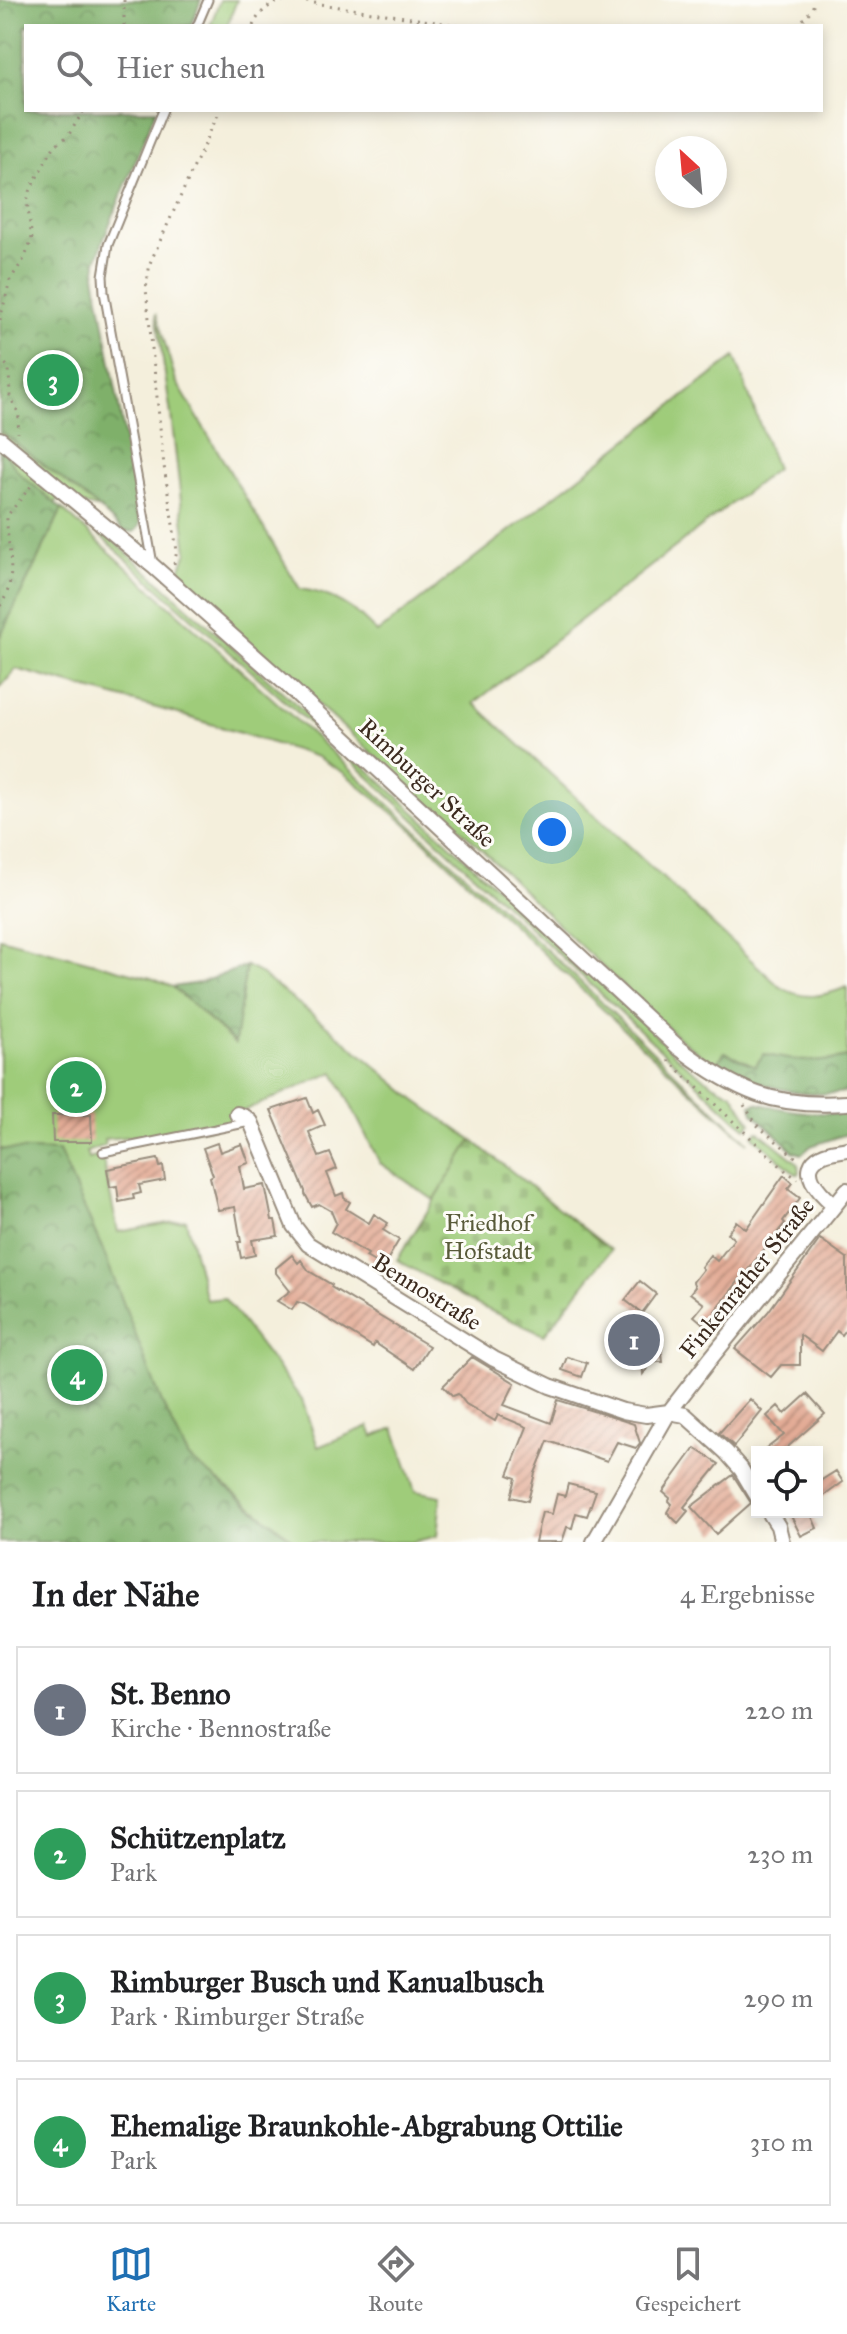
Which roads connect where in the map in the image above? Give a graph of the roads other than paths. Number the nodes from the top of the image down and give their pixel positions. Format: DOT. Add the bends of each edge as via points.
graph roads {
  1 [pos="208,0"];
  2 [pos="198,24"];
  3 [pos="162,112"];
  4 [pos="0,439"];
  5 [pos="153,566"];
  6 [pos="847,1103"];
  7 [pos="237,1114"];
  8 [pos="251,1122"];
  9 [pos="103,1152"];
  10 [pos="845,1152"];
  11 [pos="842,1199"];
  12 [pos="669,1412"];
  13 [pos="751,1486"];
  14 [pos="773,1518"];
  15 [pos="594,1542"];
  16 [pos="782,1542"];
  1 -- 2 [label="lane"];
  3 -- 5 [label="lane" via="108,245 103,276"];
  4 -- 5 [label="street, Rimburger Straße"];
  5 -- 6 [label="street, Rimburger Straße" via="679,1048 712,1073 764,1097 796,1104"];
  7 -- 8 [label="street"];
  8 -- 9 [label="lane"];
  8 -- 12 [label="street, Bennostraße" via="294,1226 308,1244 494,1359 550,1386 623,1411"];
  10 -- 11 [label="street, Finkenrather Straße" via="820,1156 811,1174 819,1192"];
  11 -- 12 [label="street, Finkenrather Straße"];
  12 -- 13 [label="street" via="685,1415 703,1430"];
  12 -- 15 [label="street, Finkenrather Straße"];
  14 -- 16 [label="street"];
}
